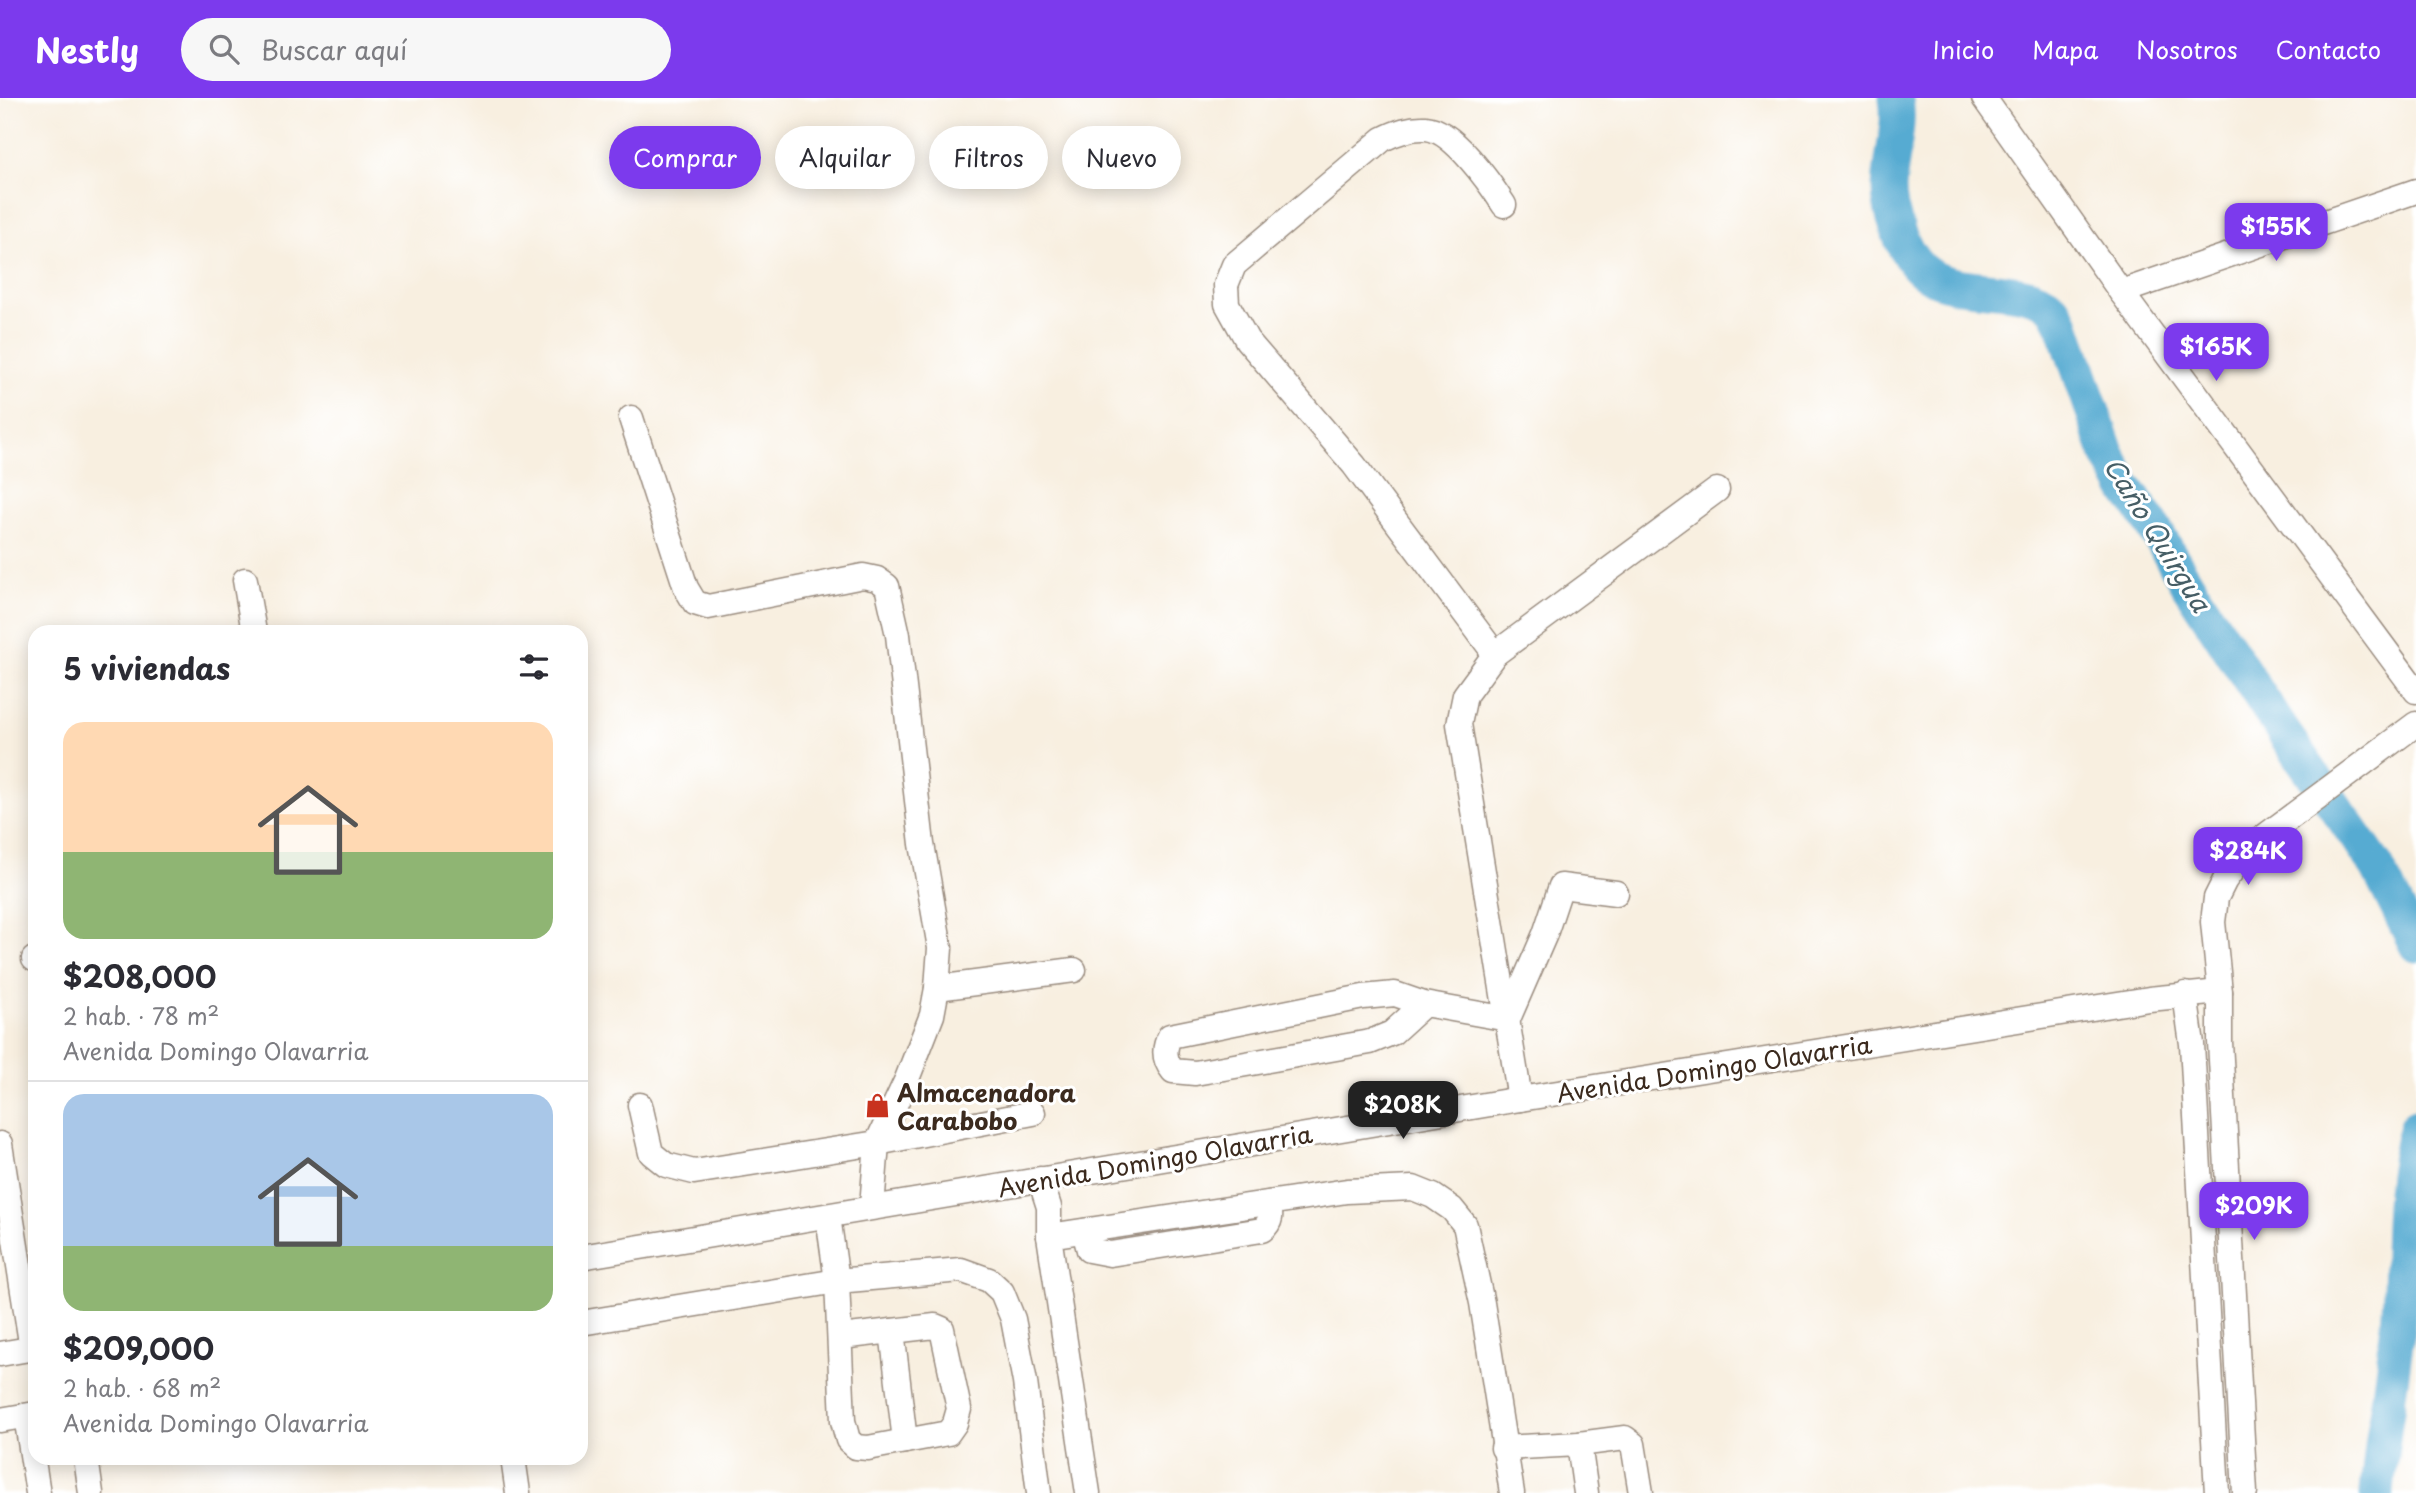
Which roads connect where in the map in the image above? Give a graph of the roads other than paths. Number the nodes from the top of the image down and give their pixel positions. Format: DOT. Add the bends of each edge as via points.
graph roads {
  1 [pos="1984,98"];
  2 [pos="2416,191"];
  3 [pos="1504,205"];
  4 [pos="2121,292"];
  5 [pos="631,418"];
  6 [pos="1717,491"];
  7 [pos="246,580"];
  8 [pos="253,625"];
  9 [pos="1495,654"];
  10 [pos="2416,691"];
  11 [pos="2416,724"];
  12 [pos="1616,893"];
  13 [pos="1074,970"];
  14 [pos="937,988"];
  15 [pos="2220,992"];
  16 [pos="2185,995"];
  17 [pos="1423,1004"];
  18 [pos="1508,1019"];
  19 [pos="1520,1099"];
  20 [pos="640,1105"];
  21 [pos="1033,1113"];
  22 [pos="877,1143"];
  23 [pos="0,1144"];
  24 [pos="1040,1179"];
  25 [pos="872,1207"];
  26 [pos="828,1216"];
  27 [pos="1049,1236"];
  28 [pos="588,1256"];
  29 [pos="18,1276"];
  30 [pos="838,1281"];
  31 [pos="588,1323"];
  32 [pos="28,1325"];
  33 [pos="892,1331"];
  34 [pos="841,1337"];
  35 [pos="28,1350"];
  36 [pos="0,1354"];
  37 [pos="28,1415"];
  38 [pos="0,1420"];
  39 [pos="905,1441"];
  40 [pos="1579,1444"];
  41 [pos="1503,1448"];
  42 [pos="35,1465"];
  43 [pos="87,1465"];
  44 [pos="514,1465"];
  45 [pos="38,1493"];
  46 [pos="91,1493"];
  47 [pos="519,1493"];
  48 [pos="1039,1493"];
  49 [pos="1088,1493"];
  50 [pos="1512,1493"];
  51 [pos="1586,1493"];
  52 [pos="1641,1493"];
  53 [pos="2217,1493"];
  54 [pos="2245,1493"];
  1 -- 4 [label="street"];
  2 -- 4 [label="street"];
  3 -- 9 [label="street" via="1488,180 1447,138 1429,128 1399,130 1234,265 1226,285 1227,304 1247,340 1354,465"];
  4 -- 10 [label="street"];
  5 -- 14 [label="street" via="686,588 695,603 708,607 863,576 887,586 898,635 922,844 940,948"];
  6 -- 9 [label="street"];
  7 -- 8 [label="street"];
  9 -- 18 [label="street" via="1465,695 1459,724"];
  11 -- 15 [label="street" via="2249,848 2224,880 2213,922"];
  12 -- 18 [label="street" via="1561,887"];
  13 -- 14 [label="street"];
  14 -- 22 [label="street" via="922,1044"];
  15 -- 16 [label="street, Avenida Domingo Olavarria"];
  15 -- 54 [label="street"];
  16 -- 19 [label="street, Avenida Domingo Olavarria"];
  16 -- 53 [label="street" via="2192,1044"];
  17 -- 17 [label="street" via="1395,995 1363,997 1170,1036 1166,1062 1173,1071 1195,1073 1370,1042 1392,1033"];
  17 -- 18 [label="street"];
  18 -- 19 [label="street"];
  19 -- 24 [label="street, Avenida Domingo Olavarria"];
  20 -- 22 [label="street" via="651,1153 666,1165 695,1172"];
  21 -- 22 [label="street"];
  22 -- 25 [label="street"];
  23 -- 29 [label="street"];
  24 -- 25 [label="street, Avenida Domingo Olavarria"];
  24 -- 27 [label="street" via="1049,1207"];
  25 -- 26 [label="street, Avenida Domingo Olavarria"];
  26 -- 28 [label="street, Avenida Domingo Olavarria"];
  26 -- 30 [label="street"];
  27 -- 41 [label="street" via="1084,1231 1089,1250 1110,1254 1262,1230 1269,1224 1269,1203 1347,1191 1413,1188 1433,1196 1465,1225 1482,1303"];
  27 -- 49 [label="street"];
  29 -- 32 [label="street"];
  30 -- 31 [label="street"];
  30 -- 34 [label="street"];
  30 -- 48 [label="street" via="961,1270 989,1280 1002,1292 1013,1318 1025,1382"];
  33 -- 34 [label="street"];
  33 -- 39 [label="street"];
  33 -- 39 [label="street" via="942,1329 959,1409 948,1433"];
  34 -- 39 [label="street" via="848,1440 856,1447 868,1448"];
  35 -- 36 [label="street"];
  37 -- 38 [label="street"];
  40 -- 41 [label="street"];
  40 -- 51 [label="street"];
  40 -- 52 [label="street" via="1631,1441"];
  41 -- 50 [label="street"];
  42 -- 45 [label="street"];
  43 -- 46 [label="street"];
  44 -- 47 [label="street"];
}
